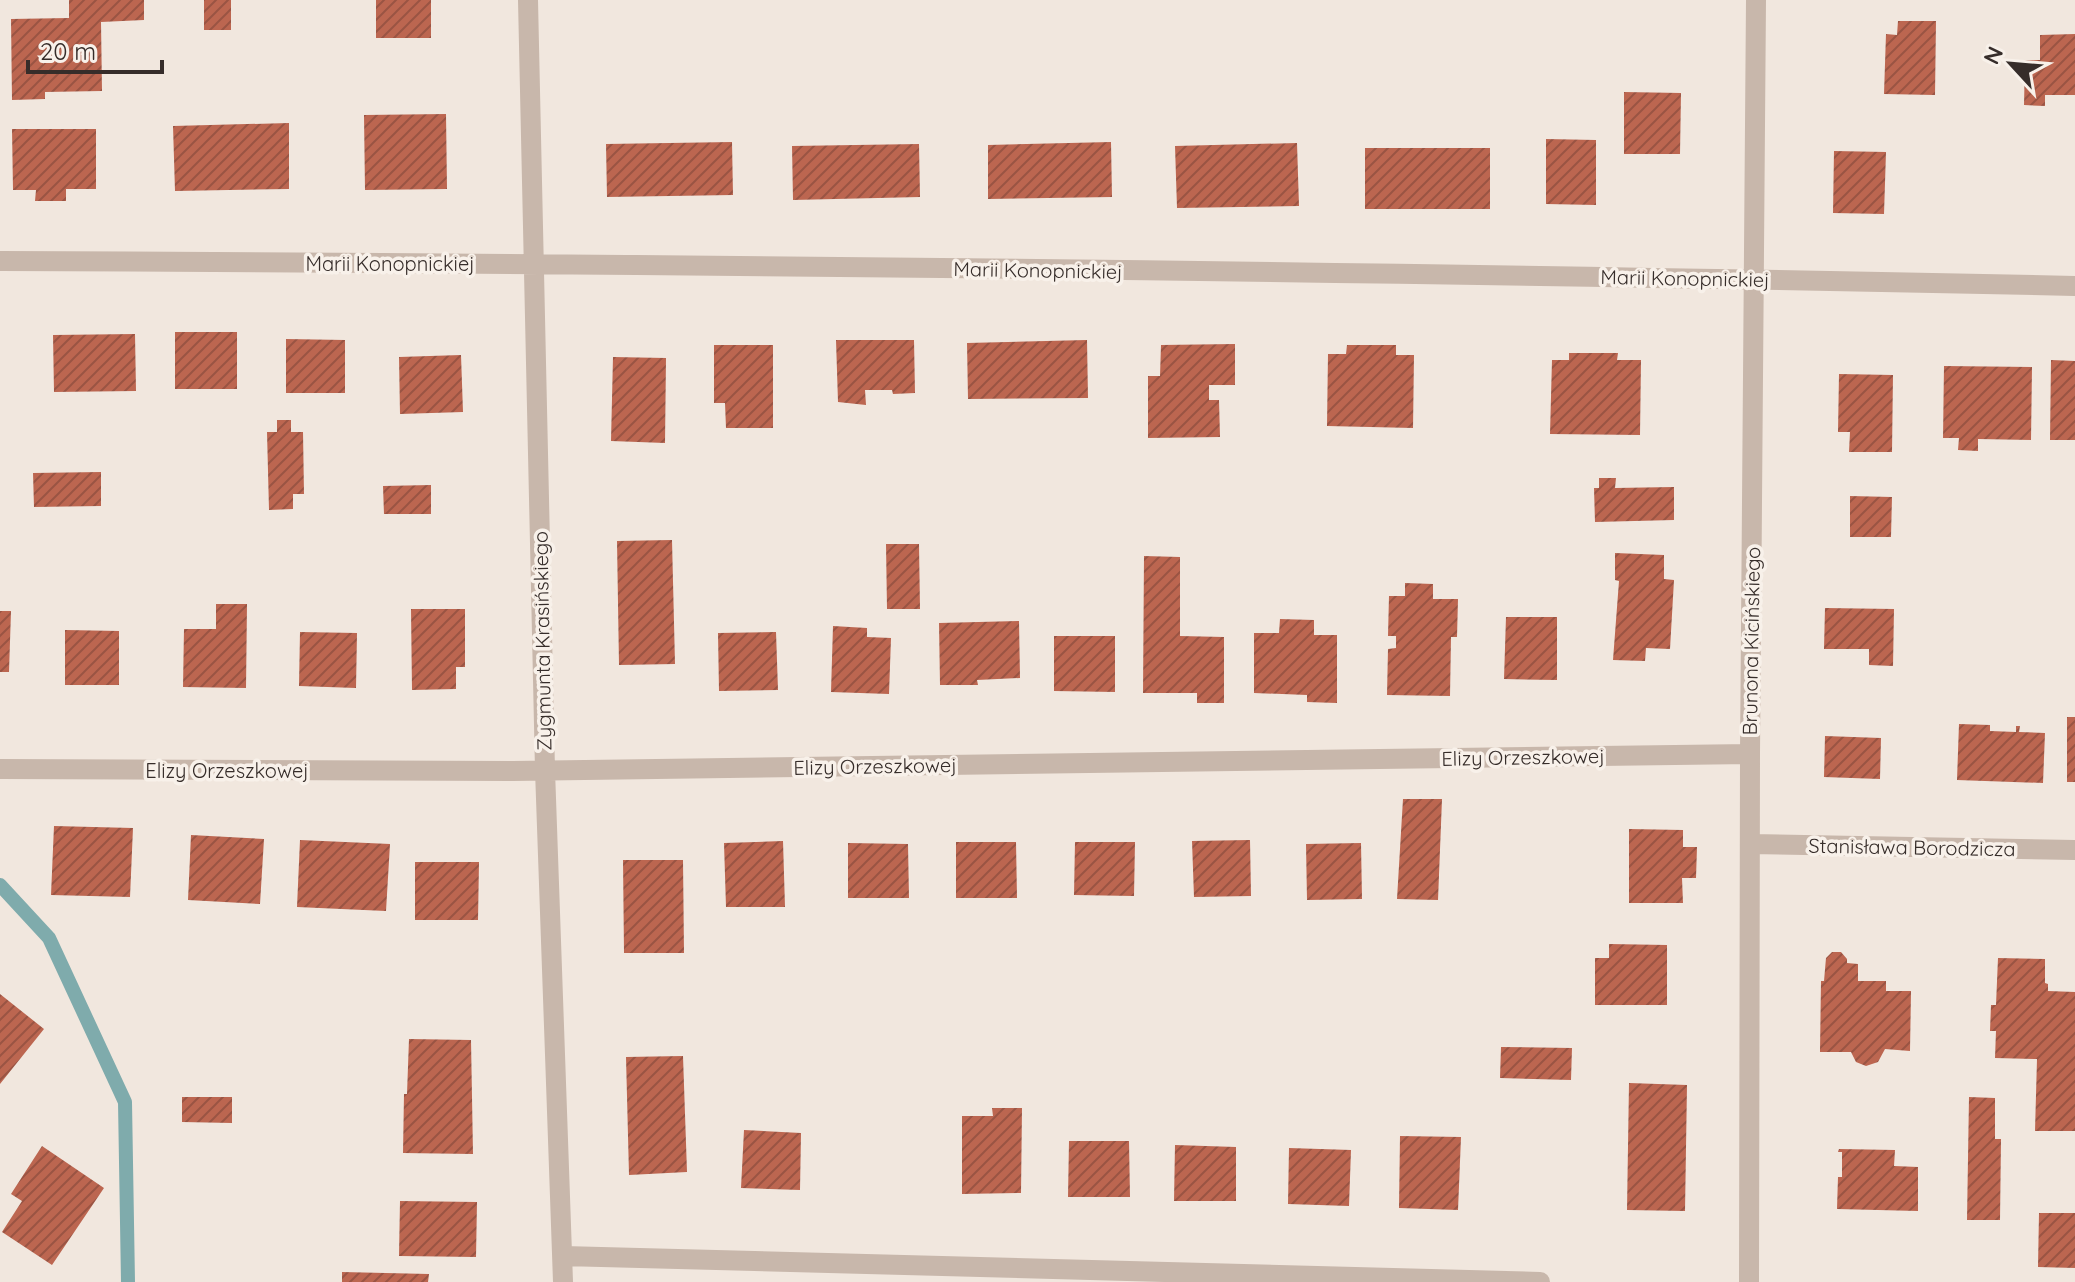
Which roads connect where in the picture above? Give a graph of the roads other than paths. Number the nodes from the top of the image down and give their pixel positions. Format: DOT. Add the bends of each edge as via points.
graph roads {
  1 [pos="528,0"];
  2 [pos="1756,0"];
  3 [pos="0,261"];
  4 [pos="534,265"];
  5 [pos="1755,279"];
  6 [pos="2075,286"];
  7 [pos="1750,754"];
  8 [pos="0,769"];
  9 [pos="545,770"];
  10 [pos="1750,844"];
  11 [pos="2075,850"];
  12 [pos="563,1256"];
  13 [pos="563,1282"];
  14 [pos="1540,1282"];
  15 [pos="1749,1282"];
  1 -- 4 [label="street, Zygmunta Krasińskiego"];
  2 -- 5 [label="street, Brunona Kicińskiego"];
  3 -- 4 [label="street, Marii Konopnickiej"];
  4 -- 5 [label="street, Marii Konopnickiej"];
  4 -- 9 [label="street, Zygmunta Krasińskiego"];
  5 -- 6 [label="street, Marii Konopnickiej"];
  5 -- 7 [label="street, Brunona Kicińskiego"];
  7 -- 9 [label="street, Elizy Orzeszkowej"];
  7 -- 10 [label="street, Brunona Kicińskiego"];
  8 -- 9 [label="street, Elizy Orzeszkowej"];
  9 -- 12 [label="street, Zygmunta Krasińskiego"];
  10 -- 11 [label="street, Stanisława Borodzicza"];
  10 -- 15 [label="street, Brunona Kicińskiego"];
  12 -- 13 [label="street, Zygmunta Krasińskiego"];
  12 -- 14 [label="street"];
}
